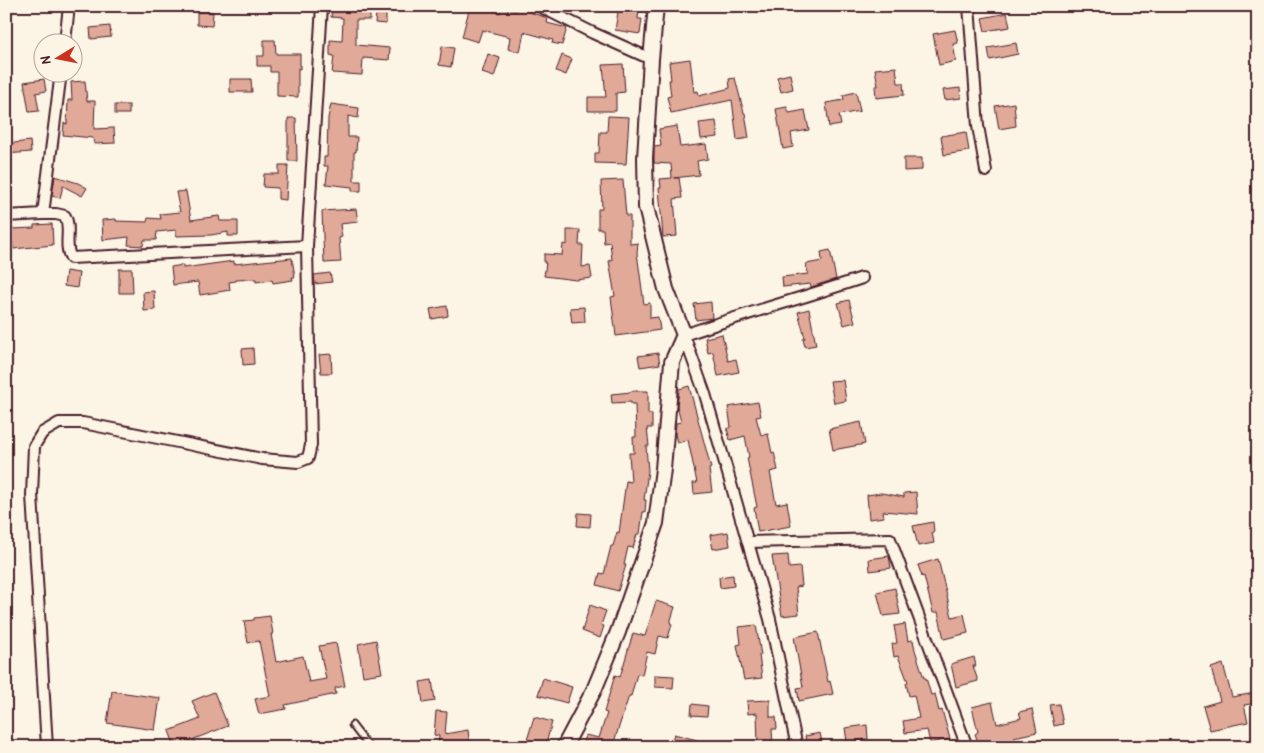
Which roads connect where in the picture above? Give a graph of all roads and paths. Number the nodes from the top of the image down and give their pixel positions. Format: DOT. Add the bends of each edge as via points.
graph roads {
  1 [pos="69,6"];
  2 [pos="322,6"];
  3 [pos="539,6"];
  4 [pos="656,6"];
  5 [pos="969,6"];
  6 [pos="66,32"];
  7 [pos="651,59"];
  8 [pos="60,82"];
  9 [pos="986,171"];
  10 [pos="43,214"];
  11 [pos="6,216"];
  12 [pos="307,246"];
  13 [pos="862,278"];
  14 [pos="684,335"];
  15 [pos="748,542"];
  16 [pos="352,725"];
  17 [pos="47,747"];
  18 [pos="369,747"];
  19 [pos="564,747"];
  20 [pos="797,747"];
  21 [pos="967,747"];
  1 -- 6 [label="street"];
  2 -- 12 [label="street"];
  3 -- 7 [label="street"];
  4 -- 7 [label="street"];
  5 -- 9 [label="street" via="978,126"];
  7 -- 14 [label="street" via="645,158 646,207 666,288"];
  8 -- 10 [label="street"];
  10 -- 11 [label="street"];
  10 -- 12 [label="street" via="65,216 68,221 67,251 71,258"];
  12 -- 17 [label="street" via="311,444 308,458 298,462 262,459 84,422 59,423 42,433 34,446 32,495"];
  13 -- 14 [label="street"];
  14 -- 15 [label="street" via="705,394"];
  14 -- 19 [label="street" via="672,362 656,523 618,632 594,690"];
  15 -- 20 [label="street" via="770,619"];
  15 -- 21 [label="street" via="890,539"];
  16 -- 18 [label="lane"];
}
